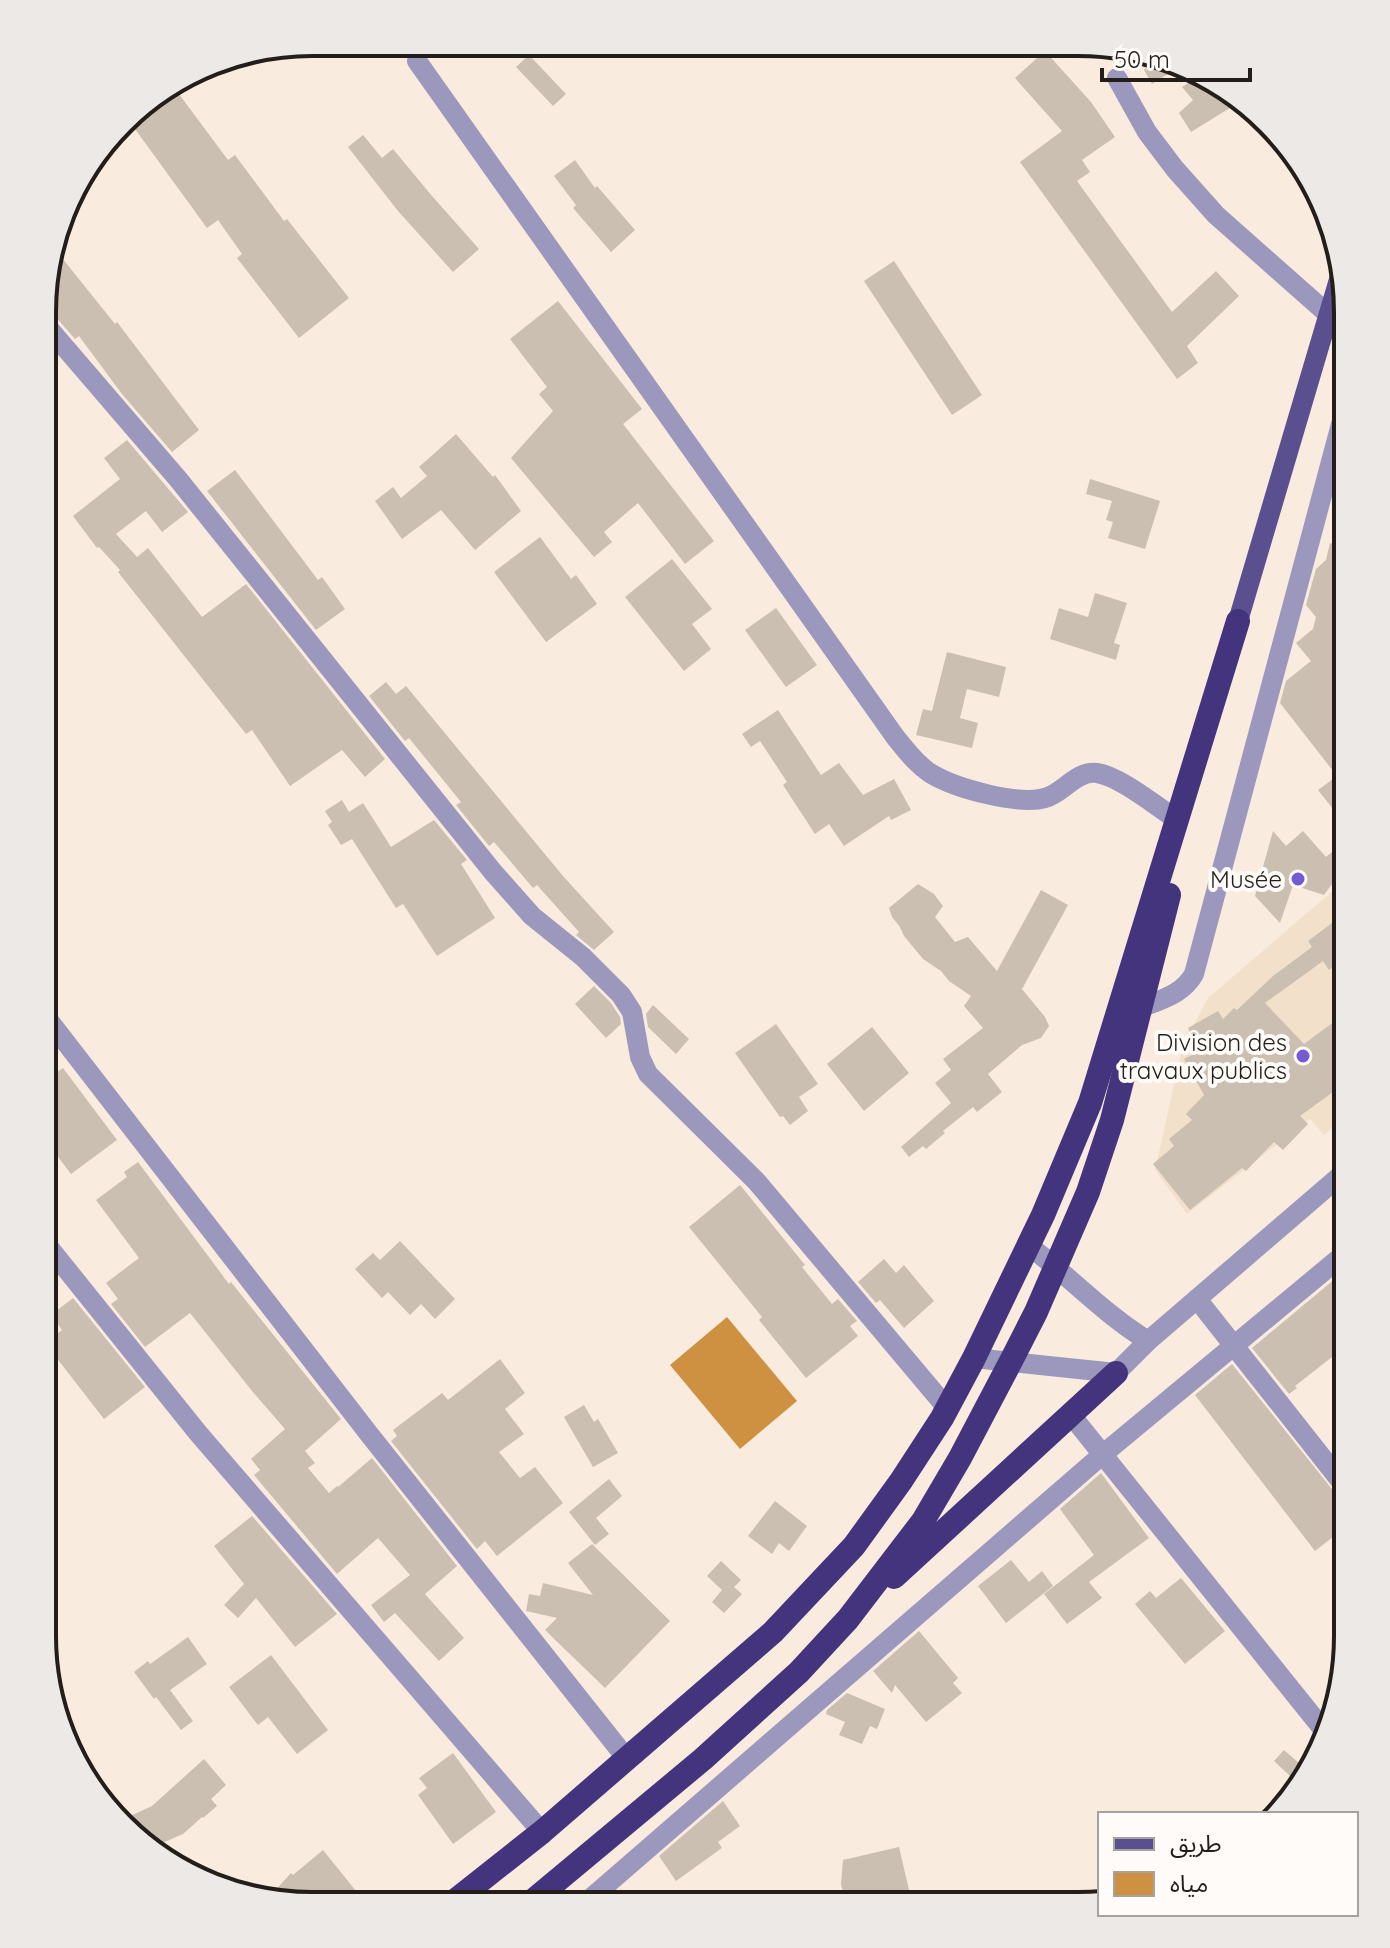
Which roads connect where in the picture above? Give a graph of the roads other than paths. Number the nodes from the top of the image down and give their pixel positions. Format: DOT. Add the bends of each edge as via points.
graph roads {
  1 [pos="417,61"];
  2 [pos="1117,78"];
  3 [pos="1333,300"];
  4 [pos="1329,315"];
  5 [pos="56,337"];
  6 [pos="1334,451"];
  7 [pos="1238,621"];
  8 [pos="1176,819"];
  9 [pos="1141,1008"];
  10 [pos="56,1029"];
  11 [pos="1333,1182"];
  12 [pos="1028,1245"];
  13 [pos="56,1256"];
  14 [pos="1333,1263"];
  15 [pos="1055,1266"];
  16 [pos="1197,1299"];
  17 [pos="1148,1341"];
  18 [pos="1233,1346"];
  19 [pos="974,1358"];
  20 [pos="1011,1361"];
  21 [pos="1116,1373"];
  22 [pos="947,1408"];
  23 [pos="1071,1415"];
  24 [pos="1102,1455"];
  25 [pos="1333,1472"];
  26 [pos="848,1619"];
  27 [pos="1318,1723"];
  28 [pos="627,1759"];
  29 [pos="542,1832"];
  30 [pos="466,1892"];
  31 [pos="543,1892"];
  32 [pos="598,1892"];
  1 -- 8 [label="street" via="914,760 955,785 1003,798 1050,797 1078,777 1097,773"];
  2 -- 4 [label="street" via="1147,132 1216,215"];
  3 -- 4 [label="main road"];
  4 -- 7 [label="main road"];
  5 -- 22 [label="street" via="178,479 493,872 532,916 621,995 632,1012 648,1074 757,1182"];
  6 -- 9 [label="street" via="1194,974 1181,991"];
  7 -- 8 [label="highway"];
  7 -- 9 [label="highway"];
  8 -- 12 [label="highway" via="1090,1103"];
  9 -- 15 [label="highway" via="1088,1192"];
  10 -- 28 [label="street"];
  11 -- 16 [label="street"];
  12 -- 15 [label="street"];
  12 -- 19 [label="highway"];
  13 -- 29 [label="street" via="198,1433"];
  14 -- 18 [label="street"];
  15 -- 17 [label="street"];
  15 -- 20 [label="highway"];
  16 -- 17 [label="street"];
  16 -- 18 [label="street"];
  17 -- 21 [label="street"];
  18 -- 24 [label="street"];
  18 -- 25 [label="street"];
  19 -- 20 [label="street"];
  19 -- 22 [label="highway"];
  20 -- 21 [label="street"];
  20 -- 26 [label="highway" via="923,1521"];
  21 -- 23 [label="highway"];
  22 -- 28 [label="highway" via="854,1546 773,1632"];
  23 -- 24 [label="street"];
  23 -- 26 [label="highway"];
  24 -- 27 [label="street"];
  24 -- 32 [label="street"];
  26 -- 31 [label="highway" via="799,1672 703,1759"];
  28 -- 29 [label="highway"];
  29 -- 30 [label="highway"];
}
